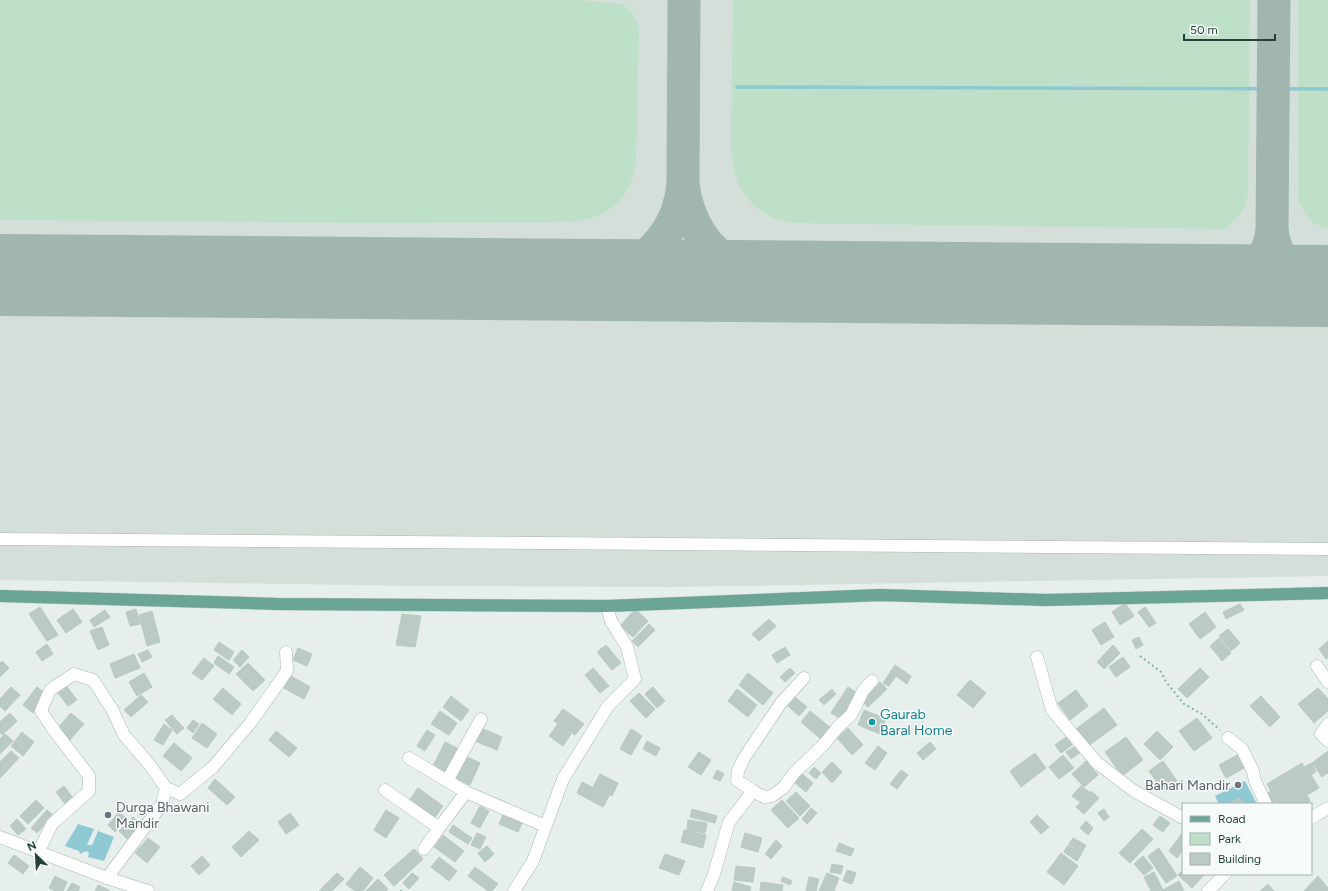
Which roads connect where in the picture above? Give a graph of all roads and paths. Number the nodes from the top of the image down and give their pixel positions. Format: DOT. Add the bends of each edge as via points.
graph roads {
  1 [pos="0,539"];
  2 [pos="1328,549"];
  3 [pos="1328,593"];
  4 [pos="0,596"];
  5 [pos="607,606"];
  6 [pos="286,652"];
  7 [pos="1140,656"];
  8 [pos="1037,657"];
  9 [pos="1318,666"];
  10 [pos="804,678"];
  11 [pos="872,681"];
  12 [pos="1328,682"];
  13 [pos="482,719"];
  14 [pos="1328,724"];
  15 [pos="1228,738"];
  16 [pos="1328,741"];
  17 [pos="409,758"];
  18 [pos="448,781"];
  19 [pos="166,788"];
  20 [pos="385,790"];
  21 [pos="753,791"];
  22 [pos="466,792"];
  23 [pos="1266,803"];
  24 [pos="1328,808"];
  25 [pos="1182,817"];
  26 [pos="1312,817"];
  27 [pos="545,826"];
  28 [pos="439,828"];
  29 [pos="0,837"];
  30 [pos="424,849"];
  31 [pos="38,852"];
  32 [pos="1224,875"];
  33 [pos="107,878"];
  34 [pos="148,891"];
  35 [pos="514,891"];
  36 [pos="707,891"];
  37 [pos="1208,891"];
  1 -- 2 [label="street"];
  3 -- 5 [label="main road" via="1046,600 880,596"];
  4 -- 5 [label="main road" via="279,604"];
  5 -- 27 [label="street" via="611,621 627,647 635,679 608,706 563,779"];
  6 -- 19 [label="street" via="287,671 251,722 213,767 180,794"];
  7 -- 15 [label="path" via="1161,672 1184,704 1202,714"];
  8 -- 25 [label="street" via="1052,710 1097,763 1134,792"];
  9 -- 12 [label="street"];
  10 -- 21 [label="street" via="781,703 738,771 737,780"];
  11 -- 21 [label="street" via="863,690 851,715 795,772 784,787 772,796 764,797"];
  13 -- 18 [label="street"];
  14 -- 16 [label="street" via="1321,734"];
  15 -- 23 [label="street" via="1242,749"];
  17 -- 18 [label="street"];
  18 -- 22 [label="street"];
  19 -- 31 [label="street" via="124,735 112,709 93,680 74,674 50,690 41,710 89,776 89,791 52,824"];
  19 -- 33 [label="street" via="162,804"];
  20 -- 28 [label="street"];
  21 -- 36 [label="street" via="729,822"];
  22 -- 27 [label="street"];
  22 -- 28 [label="street"];
  24 -- 26 [label="street"];
  27 -- 35 [label="street" via="533,861"];
  28 -- 30 [label="street"];
  29 -- 31 [label="street"];
  31 -- 33 [label="street"];
  32 -- 37 [label="street"];
  33 -- 34 [label="street"];
}
